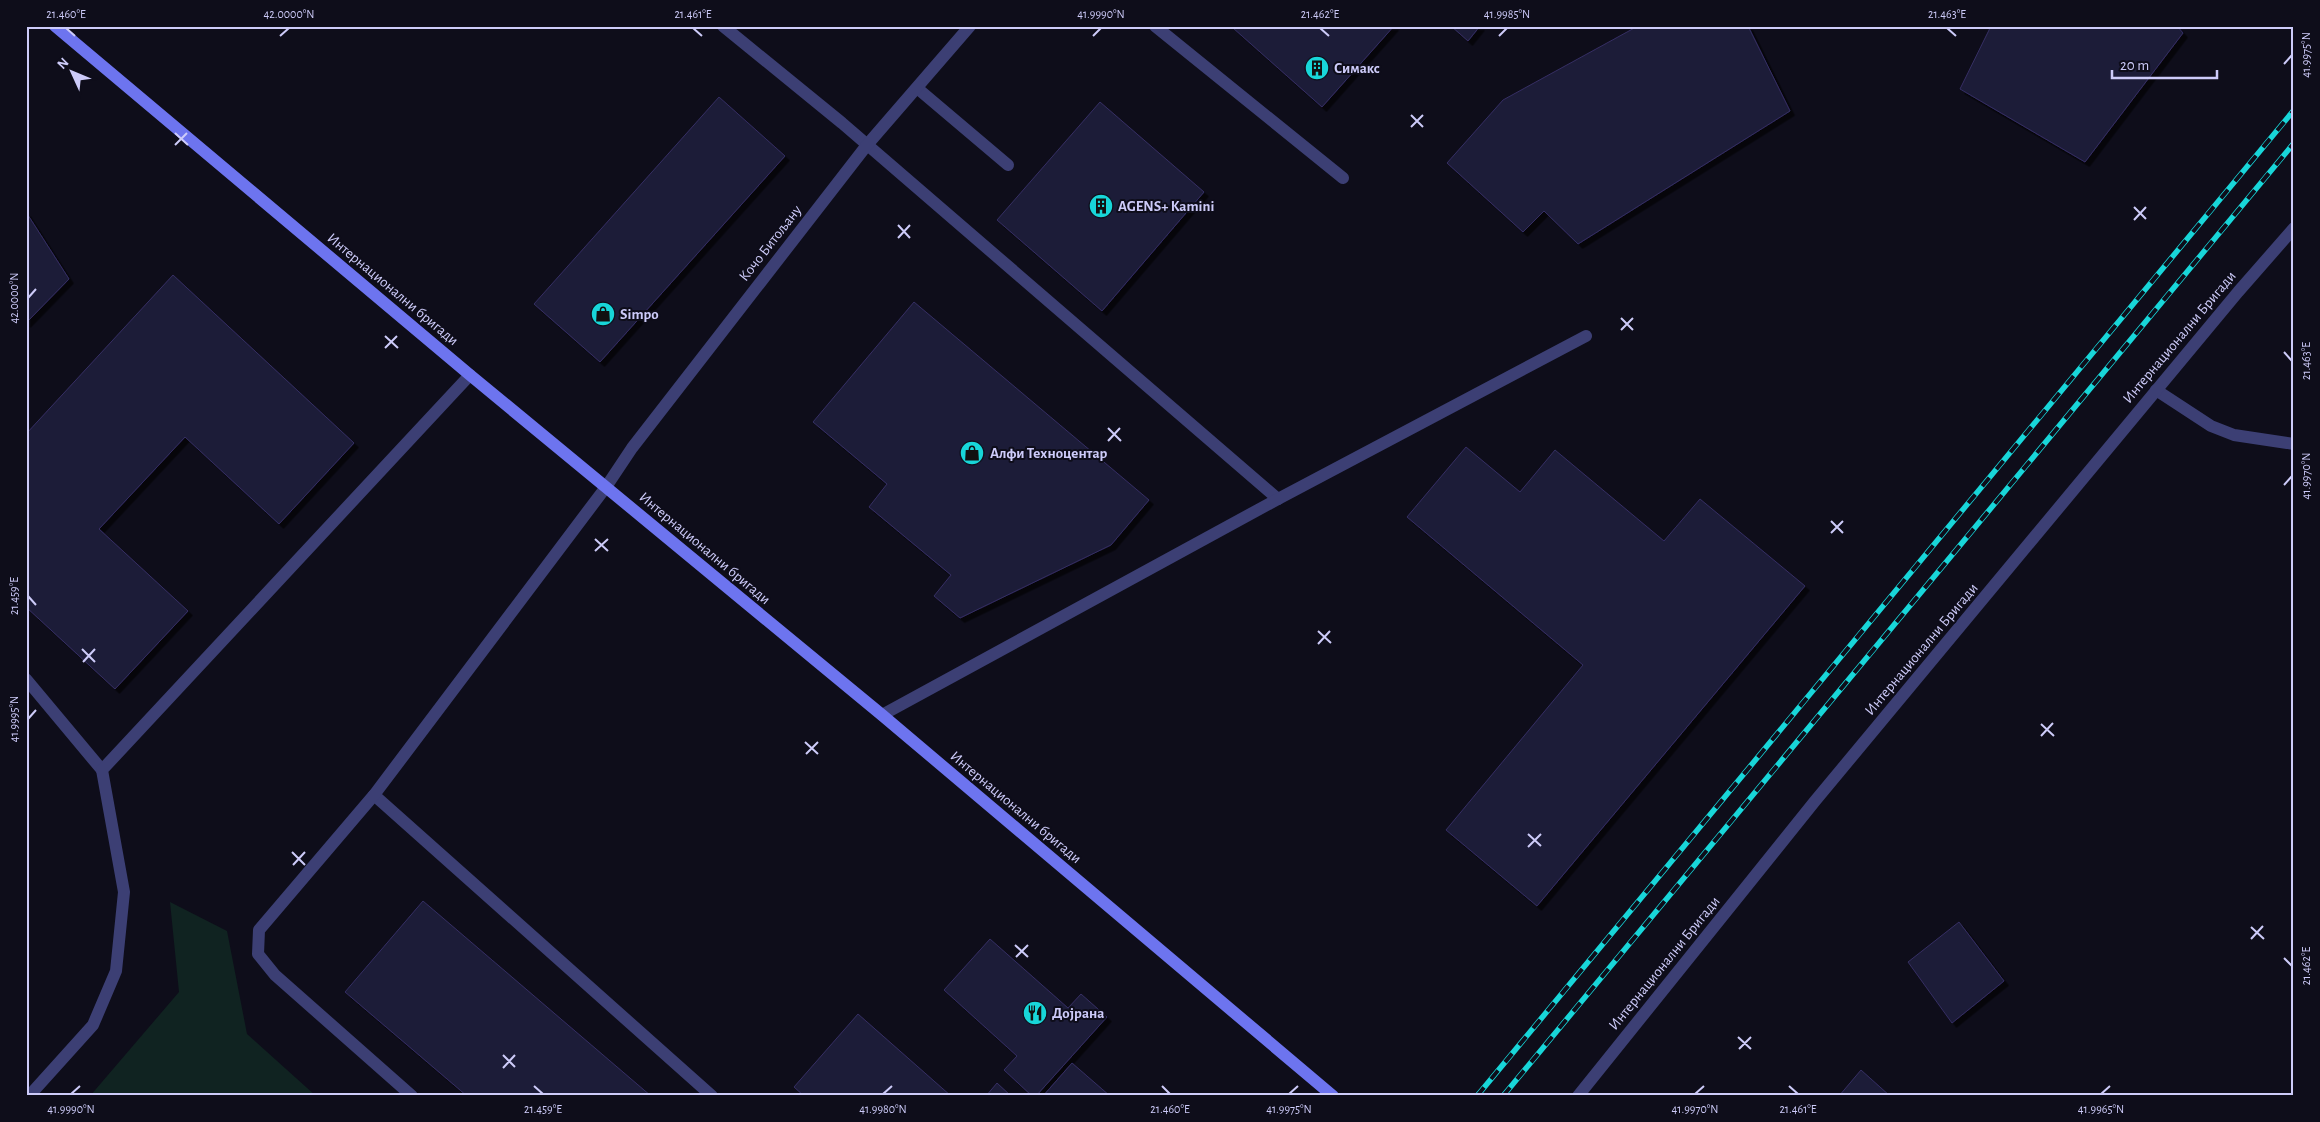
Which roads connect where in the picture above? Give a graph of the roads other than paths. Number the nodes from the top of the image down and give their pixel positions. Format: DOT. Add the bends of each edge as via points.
graph roads {
  1 [pos="723,26"];
  2 [pos="970,26"];
  3 [pos="1155,26"];
  4 [pos="55,27"];
  5 [pos="917,88"];
  6 [pos="867,145"];
  7 [pos="1008,165"];
  8 [pos="1344,178"];
  9 [pos="2294,228"];
  10 [pos="1586,336"];
  11 [pos="470,375"];
  12 [pos="2156,390"];
  13 [pos="2294,444"];
  14 [pos="606,487"];
  15 [pos="1278,499"];
  16 [pos="26,679"];
  17 [pos="882,715"];
  18 [pos="102,770"];
  19 [pos="374,795"];
  20 [pos="29,1096"];
  21 [pos="412,1096"];
  22 [pos="712,1096"];
  23 [pos="1333,1096"];
  24 [pos="1578,1096"];
  1 -- 6 [label="street"];
  2 -- 5 [label="street, Кочо Битољану"];
  3 -- 8 [label="street"];
  4 -- 11 [label="street, Интернационални бригади"];
  5 -- 6 [label="street, Кочо Битољану"];
  5 -- 7 [label="street"];
  6 -- 14 [label="street, Кочо Битољану" via="632,448"];
  6 -- 15 [label="street"];
  9 -- 12 [label="street, Интернационални Бригади"];
  10 -- 15 [label="street"];
  11 -- 14 [label="street, Интернационални бригади"];
  11 -- 18 [label="street"];
  12 -- 13 [label="street" via="2211,426 2234,435"];
  12 -- 24 [label="street, Интернационални Бригади" via="1815,801"];
  14 -- 17 [label="street, Интернационални бригади"];
  14 -- 19 [label="street, Кочо Битољану"];
  15 -- 17 [label="street"];
  16 -- 18 [label="street"];
  17 -- 23 [label="street, Интернационални бригади"];
  18 -- 20 [label="street" via="124,892 116,971 93,1025"];
  19 -- 21 [label="street, Кочо Битољану" via="258,930 258,954 275,975"];
  19 -- 22 [label="street"];
}
